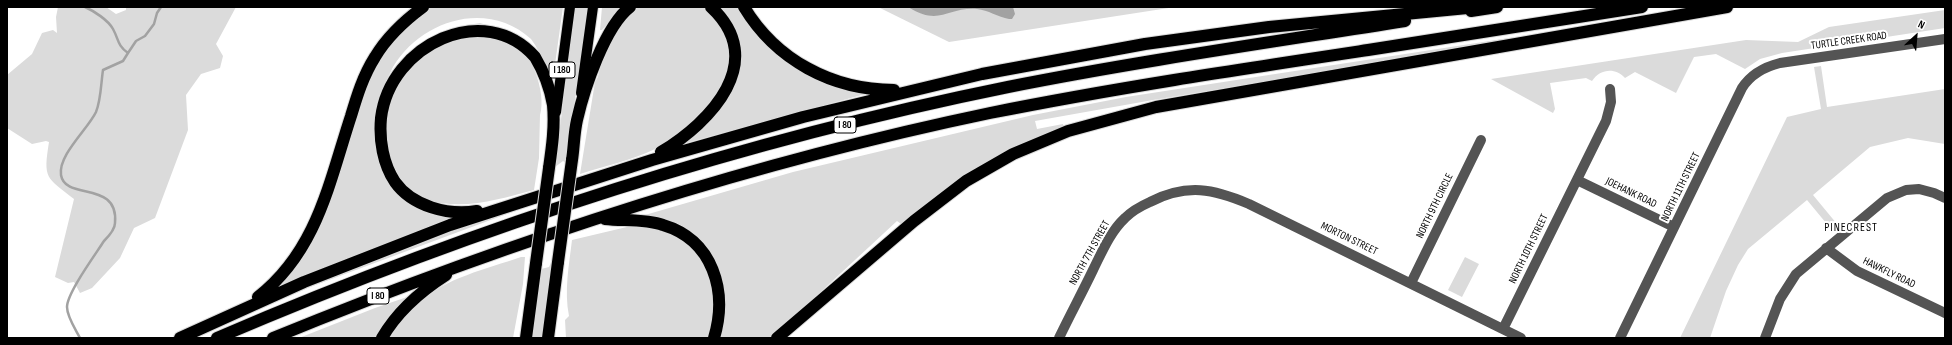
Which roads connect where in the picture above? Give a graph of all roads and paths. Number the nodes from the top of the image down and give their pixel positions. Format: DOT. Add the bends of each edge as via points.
graph roads {
  1 [pos="422,7"];
  2 [pos="570,7"];
  3 [pos="593,7"];
  4 [pos="630,7"];
  5 [pos="711,7"];
  6 [pos="744,7"];
  7 [pos="1478,7"];
  8 [pos="1497,7"];
  9 [pos="1642,7"];
  10 [pos="1727,7"];
  11 [pos="1945,39"];
  12 [pos="1780,63"];
  13 [pos="1610,89"];
  14 [pos="910,90"];
  15 [pos="577,120"];
  16 [pos="554,133"];
  17 [pos="1481,140"];
  18 [pos="638,164"];
  19 [pos="1577,180"];
  20 [pos="1160,197"];
  21 [pos="1945,198"];
  22 [pos="502,207"];
  23 [pos="600,219"];
  24 [pos="1674,227"];
  25 [pos="1826,248"];
  26 [pos="484,256"];
  27 [pos="1411,283"];
  28 [pos="552,304"];
  29 [pos="530,306"];
  30 [pos="229,314"];
  31 [pos="1945,314"];
  32 [pos="1503,329"];
  33 [pos="180,338"];
  34 [pos="217,338"];
  35 [pos="273,338"];
  36 [pos="382,338"];
  37 [pos="522,338"];
  38 [pos="526,338"];
  39 [pos="548,338"];
  40 [pos="556,338"];
  41 [pos="714,338"];
  42 [pos="777,338"];
  43 [pos="1059,338"];
  44 [pos="1521,338"];
  45 [pos="1620,338"];
  46 [pos="1765,338"];
  1 -- 30 [label="highway" via="386,41 367,71 314,226 297,257 263,293"];
  2 -- 16 [label="main road, I 180"];
  3 -- 15 [label="main road, I 180"];
  4 -- 15 [label="highway" via="612,26"];
  5 -- 18 [label="highway" via="728,27 734,46 735,66 729,84 713,109 690,133"];
  6 -- 14 [label="highway" via="772,43 818,74 865,88"];
  7 -- 14 [label="highway" via="1269,28 1145,44 994,71"];
  8 -- 34 [label="highway, I 80" via="1082,73 953,99 816,132 652,178 516,222 349,283"];
  9 -- 23 [label="highway, I 80" via="1180,78 988,114 766,168 683,191"];
  10 -- 42 [label="highway" via="1156,107 1068,131 1013,154 949,193"];
  11 -- 12 [label="street, TURTLE CREEK ROAD"];
  12 -- 24 [label="street, NORTH 11TH STREET" via="1758,71 1742,88"];
  13 -- 19 [label="street, NORTH 10TH STREET" via="1611,102 1606,121"];
  14 -- 18 [label="highway"];
  15 -- 28 [label="highway, I 180, bridge"];
  16 -- 22 [label="highway" via="553,104 546,77 524,42 507,28 492,22 475,20 452,24 425,40 401,65 386,96 381,124 383,153 392,177 406,194 437,209 469,213"];
  16 -- 29 [label="highway, I 180, bridge"];
  17 -- 27 [label="street, NORTH 9TH CIRCLE"];
  18 -- 22 [label="highway"];
  19 -- 24 [label="street, JOEHANK ROAD"];
  19 -- 32 [label="street, NORTH 10TH STREET"];
  20 -- 27 [label="street, MORTON STREET" via="1194,189 1229,195"];
  20 -- 43 [label="street, NORTH 7TH STREET" via="1137,208 1124,218 1113,233"];
  21 -- 25 [label="street" via="1928,191 1910,189 1896,193 1886,198"];
  22 -- 30 [label="highway" via="367,256"];
  23 -- 26 [label="highway, I 80"];
  23 -- 41 [label="highway" via="662,224 686,235 700,248 707,257 716,283 719,314"];
  24 -- 45 [label="street, NORTH 11TH STREET"];
  25 -- 31 [label="street, HAWKFLY ROAD" via="1857,271"];
  25 -- 46 [label="street" via="1788,285"];
  26 -- 35 [label="highway, I 80"];
  26 -- 36 [label="highway" via="454,270 423,291 396,318"];
  27 -- 32 [label="street, MORTON STREET"];
  28 -- 39 [label="highway, I 180"];
  28 -- 40 [label="highway"];
  29 -- 37 [label="highway"];
  29 -- 38 [label="highway, I 180"];
  30 -- 33 [label="highway"];
  32 -- 44 [label="street, MORTON STREET"];
}
